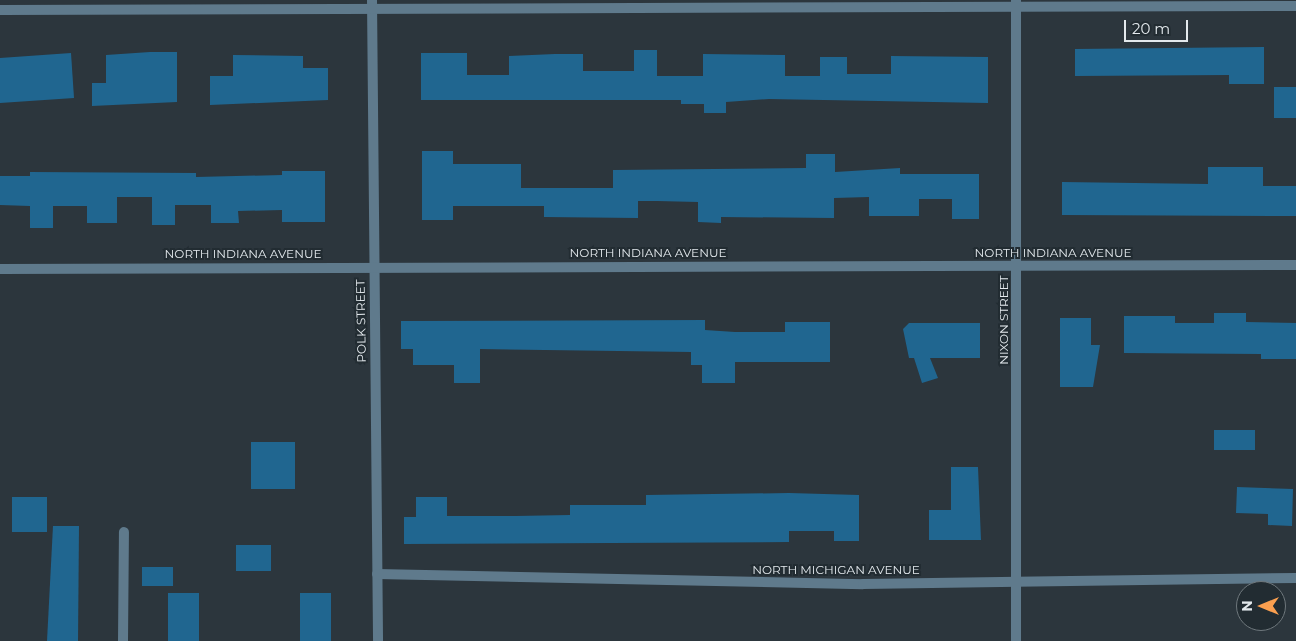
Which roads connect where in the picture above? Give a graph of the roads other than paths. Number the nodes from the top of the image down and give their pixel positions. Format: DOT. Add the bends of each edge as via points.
graph roads {
  1 [pos="372,4"];
  2 [pos="1016,4"];
  3 [pos="1296,6"];
  4 [pos="0,10"];
  5 [pos="1296,265"];
  6 [pos="373,266"];
  7 [pos="1017,266"];
  8 [pos="0,268"];
  9 [pos="124,532"];
  10 [pos="377,574"];
  11 [pos="1296,578"];
  12 [pos="1016,582"];
  13 [pos="123,641"];
  14 [pos="378,641"];
  15 [pos="1016,641"];
  1 -- 2 [label="street"];
  1 -- 4 [label="street"];
  1 -- 6 [label="street, POLK STREET"];
  2 -- 3 [label="street"];
  2 -- 7 [label="street, NIXON STREET"];
  5 -- 7 [label="street, NORTH INDIANA AVENUE"];
  6 -- 7 [label="street, NORTH INDIANA AVENUE"];
  6 -- 8 [label="street, NORTH INDIANA AVENUE"];
  6 -- 10 [label="street, POLK STREET"];
  7 -- 12 [label="street, NIXON STREET"];
  9 -- 13 [label="street"];
  10 -- 12 [label="street, NORTH MICHIGAN AVENUE" via="863,584"];
  10 -- 14 [label="street, POLK STREET"];
  11 -- 12 [label="street, NORTH MICHIGAN AVENUE"];
  12 -- 15 [label="street, NIXON STREET"];
}
